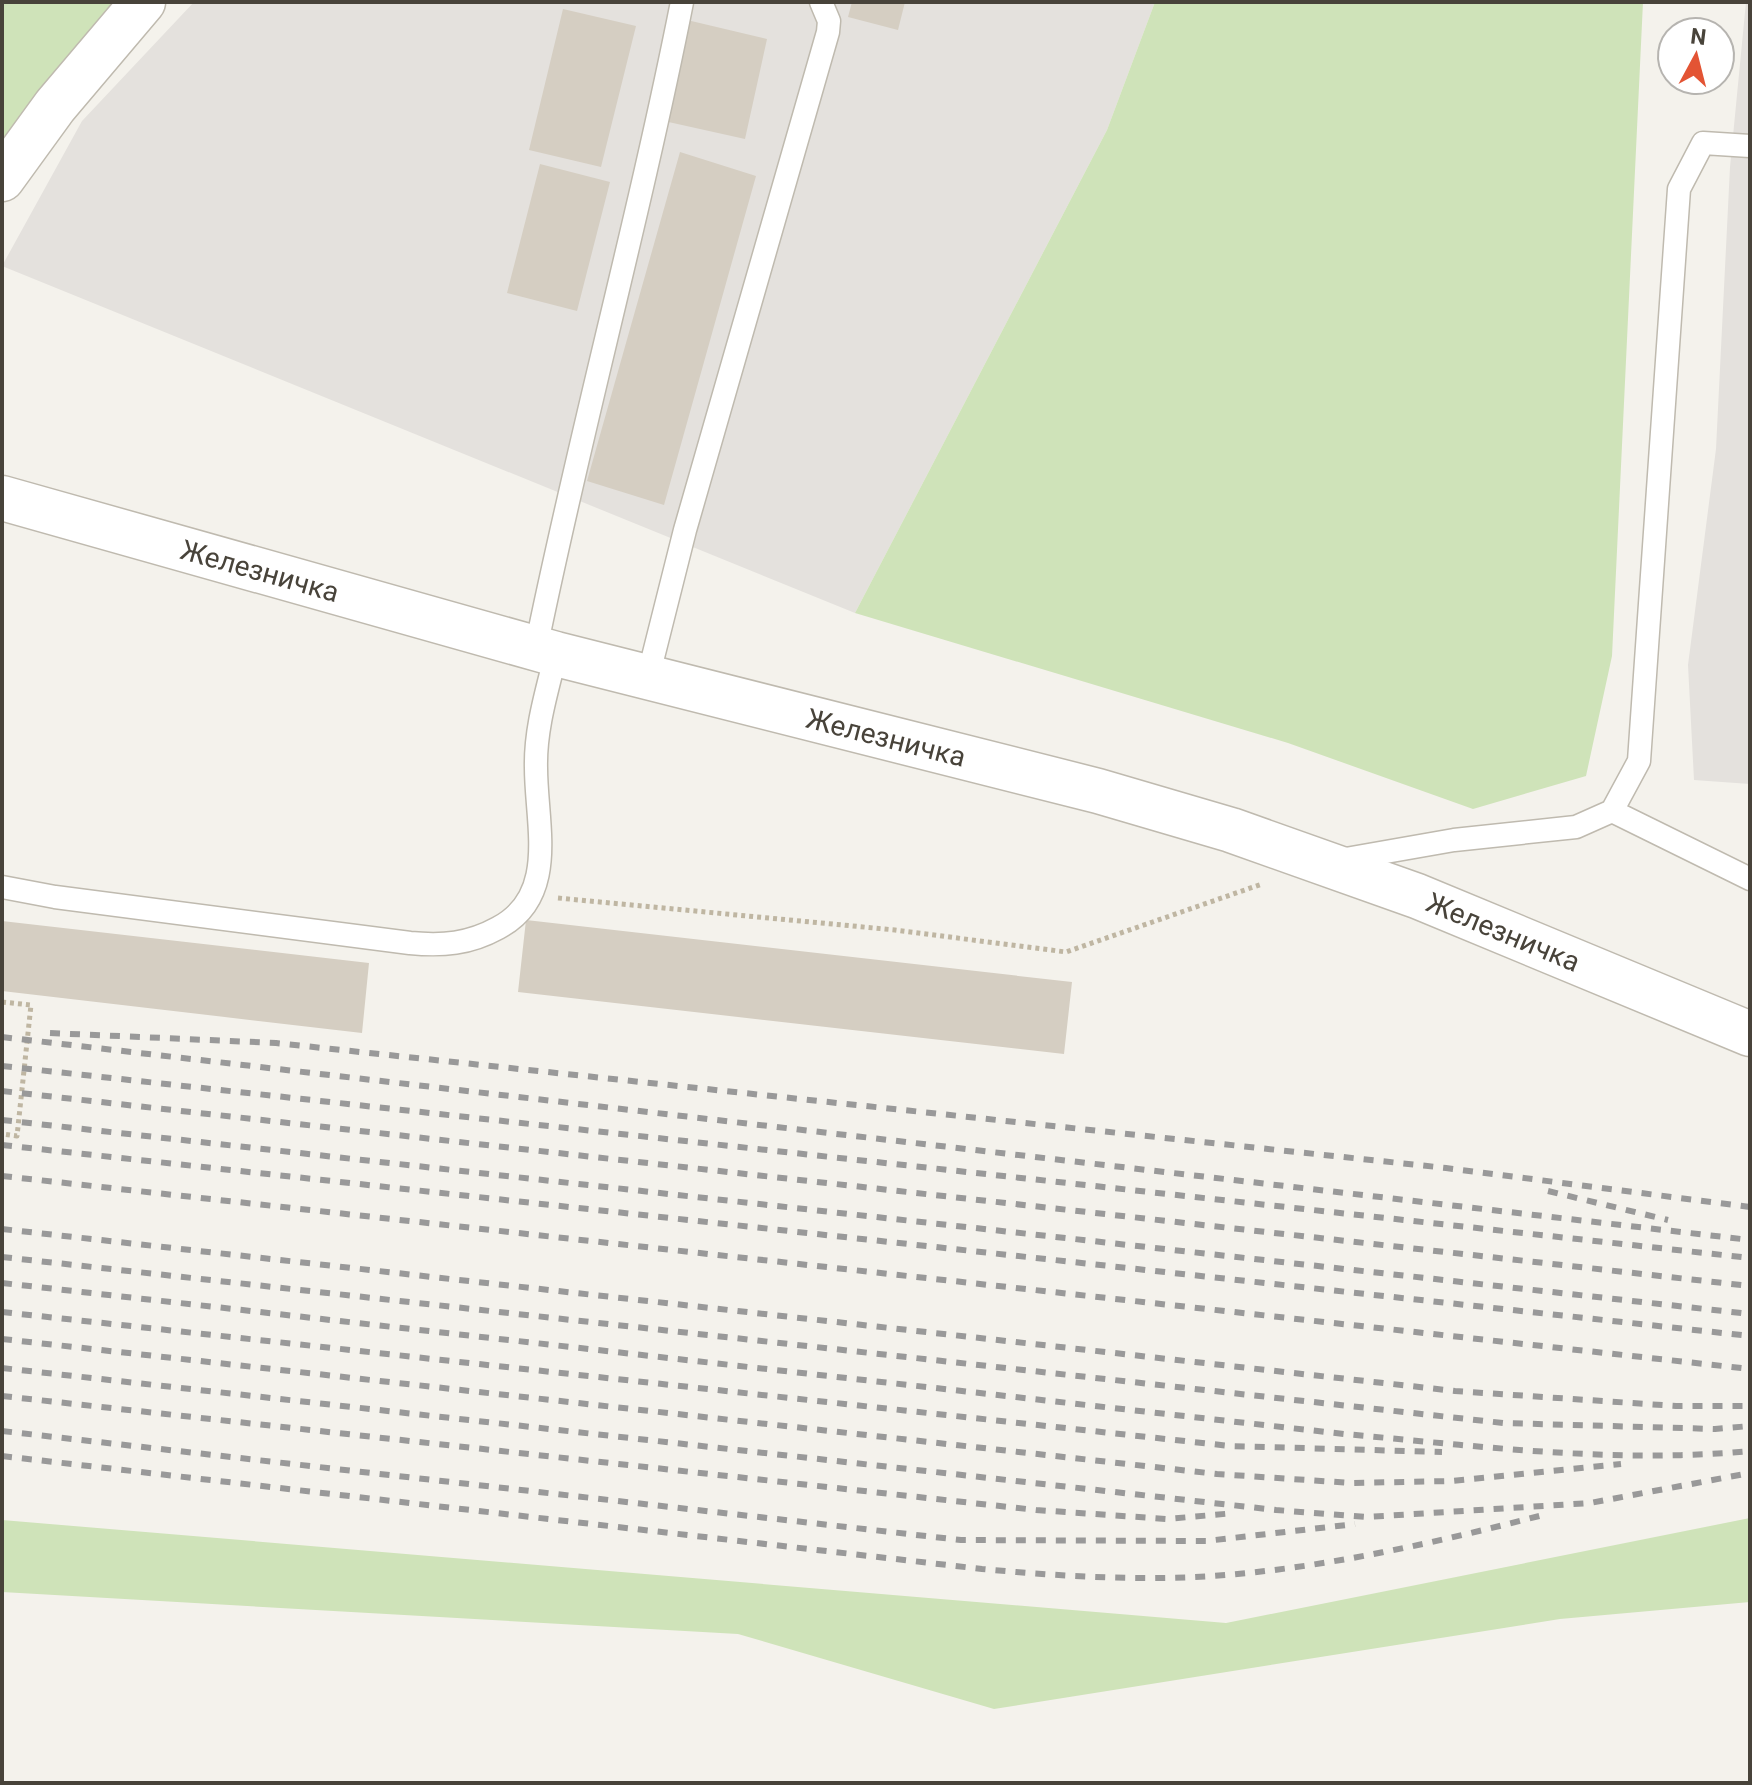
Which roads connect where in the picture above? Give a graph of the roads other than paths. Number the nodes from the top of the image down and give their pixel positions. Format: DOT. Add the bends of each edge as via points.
graph roads {
  1 [pos="143,2"];
  2 [pos="682,2"];
  3 [pos="821,2"];
  4 [pos="1750,146"];
  5 [pos="2,179"];
  6 [pos="2,498"];
  7 [pos="546,651"];
  8 [pos="648,677"];
  9 [pos="1612,811"];
  10 [pos="1327,862"];
  11 [pos="1750,879"];
  12 [pos="2,887"];
  13 [pos="1750,1034"];
  1 -- 5 [label="street" via="55,106"];
  2 -- 7 [label="lane" via="656,134 567,494"];
  3 -- 8 [label="lane" via="828,32"];
  4 -- 9 [label="lane" via="1703,143 1679,189 1639,761"];
  6 -- 7 [label="street, Железничка"];
  7 -- 8 [label="street, Железничка"];
  7 -- 12 [label="lane" via="536,767 541,832 533,896 509,923 447,946"];
  8 -- 10 [label="street, Железничка" via="1098,791"];
  9 -- 10 [label="lane" via="1576,827 1454,840"];
  9 -- 11 [label="lane"];
  10 -- 13 [label="street, Железничка"];
}
